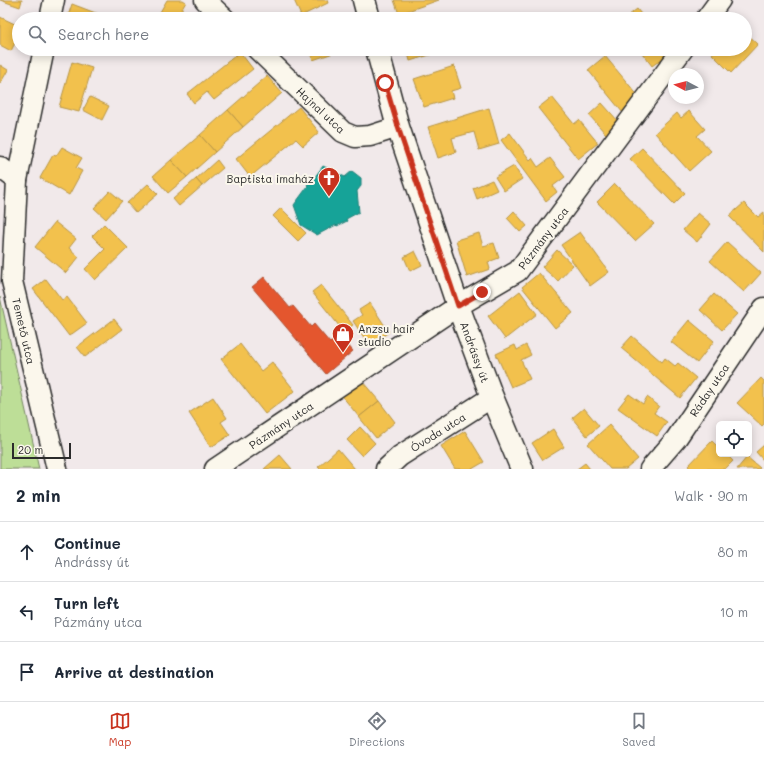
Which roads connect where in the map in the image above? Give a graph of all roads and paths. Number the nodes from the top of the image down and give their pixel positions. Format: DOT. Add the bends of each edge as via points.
graph roads {
  1 [pos="54,0"];
  2 [pos="205,0"];
  3 [pos="364,0"];
  4 [pos="720,0"];
  5 [pos="51,12"];
  6 [pos="218,12"];
  7 [pos="367,12"];
  8 [pos="711,12"];
  9 [pos="43,56"];
  10 [pos="264,56"];
  11 [pos="379,56"];
  12 [pos="678,56"];
  13 [pos="398,127"];
  14 [pos="0,167"];
  15 [pos="17,180"];
  16 [pos="458,306"];
  17 [pos="764,308"];
  18 [pos="492,397"];
  19 [pos="57,469"];
  20 [pos="215,469"];
  21 [pos="386,469"];
  22 [pos="522,469"];
  23 [pos="650,469"];
  1 -- 5 [label="street"];
  2 -- 6 [label="street"];
  3 -- 7 [label="main road"];
  4 -- 8 [label="street"];
  9 -- 15 [label="street, Temető utca"];
  10 -- 13 [label="street, Hajnal utca" via="343,132 355,137 370,136"];
  11 -- 13 [label="main road, Andrássy út"];
  12 -- 16 [label="street, Pázmány utca" via="518,271"];
  13 -- 16 [label="main road, Andrássy út"];
  14 -- 15 [label="street"];
  15 -- 19 [label="street, Temető utca" via="12,280"];
  16 -- 18 [label="main road, Andrássy út"];
  16 -- 20 [label="street, Pázmány utca"];
  17 -- 23 [label="street, Ráday utca" via="676,439"];
  18 -- 21 [label="street, Óvoda utca" via="400,456"];
  18 -- 22 [label="main road, Andrássy út"];
}
